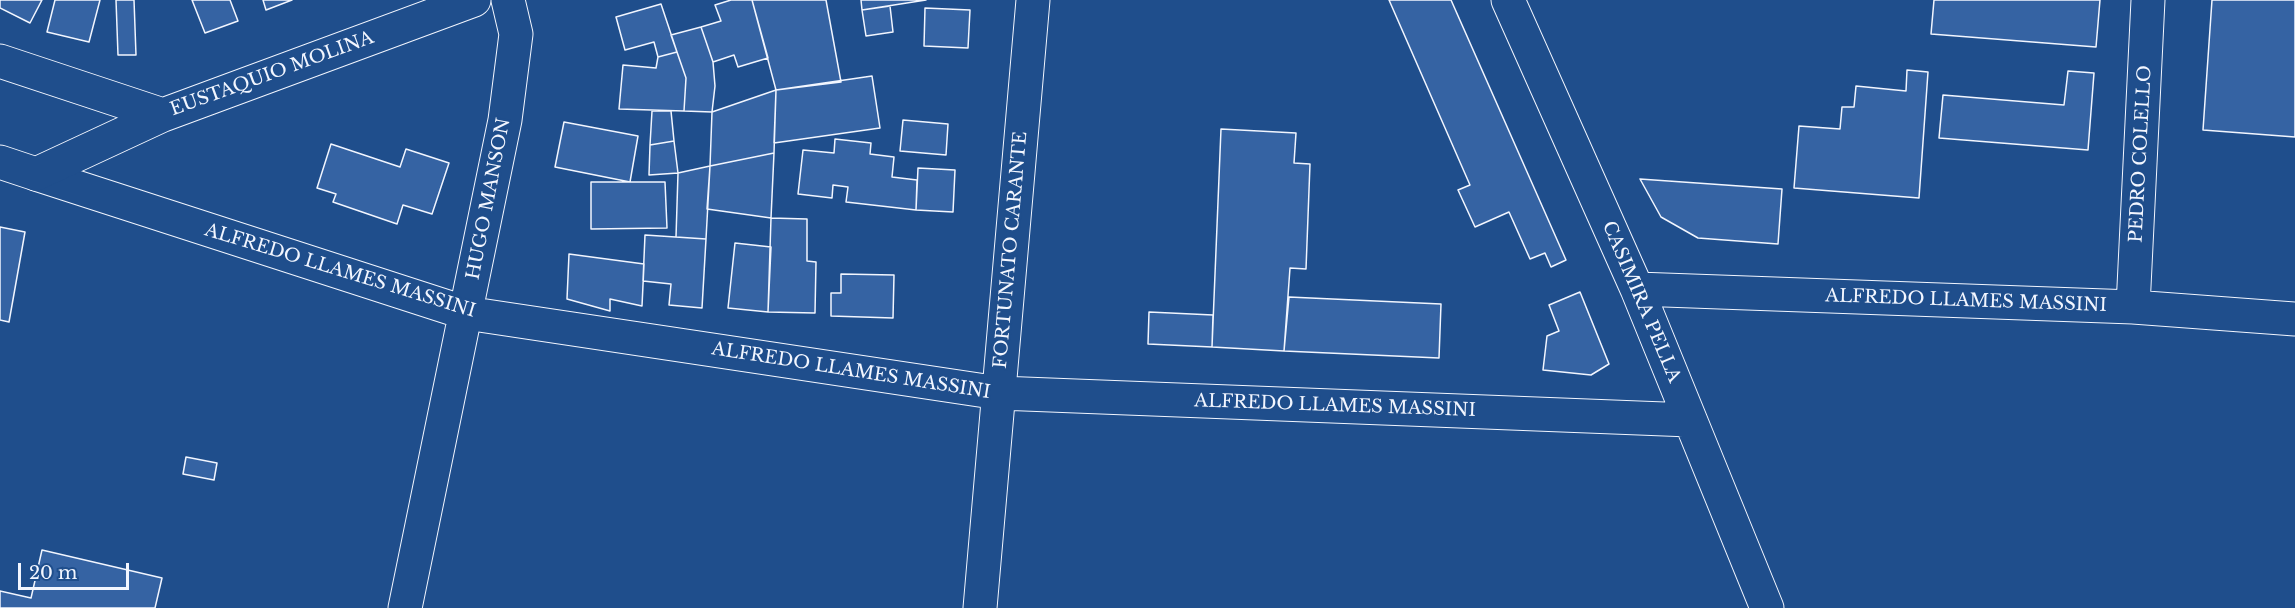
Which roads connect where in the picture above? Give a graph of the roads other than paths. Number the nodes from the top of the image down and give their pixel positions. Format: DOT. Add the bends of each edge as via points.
graph roads {
  1 [pos="474,0"];
  2 [pos="508,0"];
  3 [pos="1033,0"];
  4 [pos="1508,0"];
  5 [pos="2148,0"];
  6 [pos="0,61"];
  7 [pos="163,115"];
  8 [pos="0,162"];
  9 [pos="36,174"];
  10 [pos="1637,289"];
  11 [pos="2133,307"];
  12 [pos="466,313"];
  13 [pos="2295,319"];
  14 [pos="999,393"];
  15 [pos="1690,420"];
  16 [pos="405,608"];
  17 [pos="980,608"];
  18 [pos="1767,608"];
  1 -- 7 [label="street, EUSTAQUIO MOLINA"];
  2 -- 12 [label="street, HUGO MANSON" via="516,34 505,120"];
  3 -- 14 [label="street, FORTUNATO CARANTE"];
  4 -- 10 [label="street, CASIMIRA PELLA"];
  5 -- 11 [label="street, PEDRO COLELLO"];
  6 -- 7 [label="street, EUSTAQUIO MOLINA"];
  7 -- 9 [label="street"];
  8 -- 9 [label="street, ALFREDO LLAMES MASSINI"];
  9 -- 12 [label="street, ALFREDO LLAMES MASSINI"];
  10 -- 11 [label="street, ALFREDO LLAMES MASSINI"];
  10 -- 15 [label="street, CASIMIRA PELLA"];
  11 -- 13 [label="street, ALFREDO LLAMES MASSINI"];
  12 -- 14 [label="street, ALFREDO LLAMES MASSINI"];
  12 -- 16 [label="street, HUGO MANSON"];
  14 -- 15 [label="street, ALFREDO LLAMES MASSINI"];
  14 -- 17 [label="street, FORTUNATO CARANTE"];
  15 -- 18 [label="street, CASIMIRA PELLA"];
}
